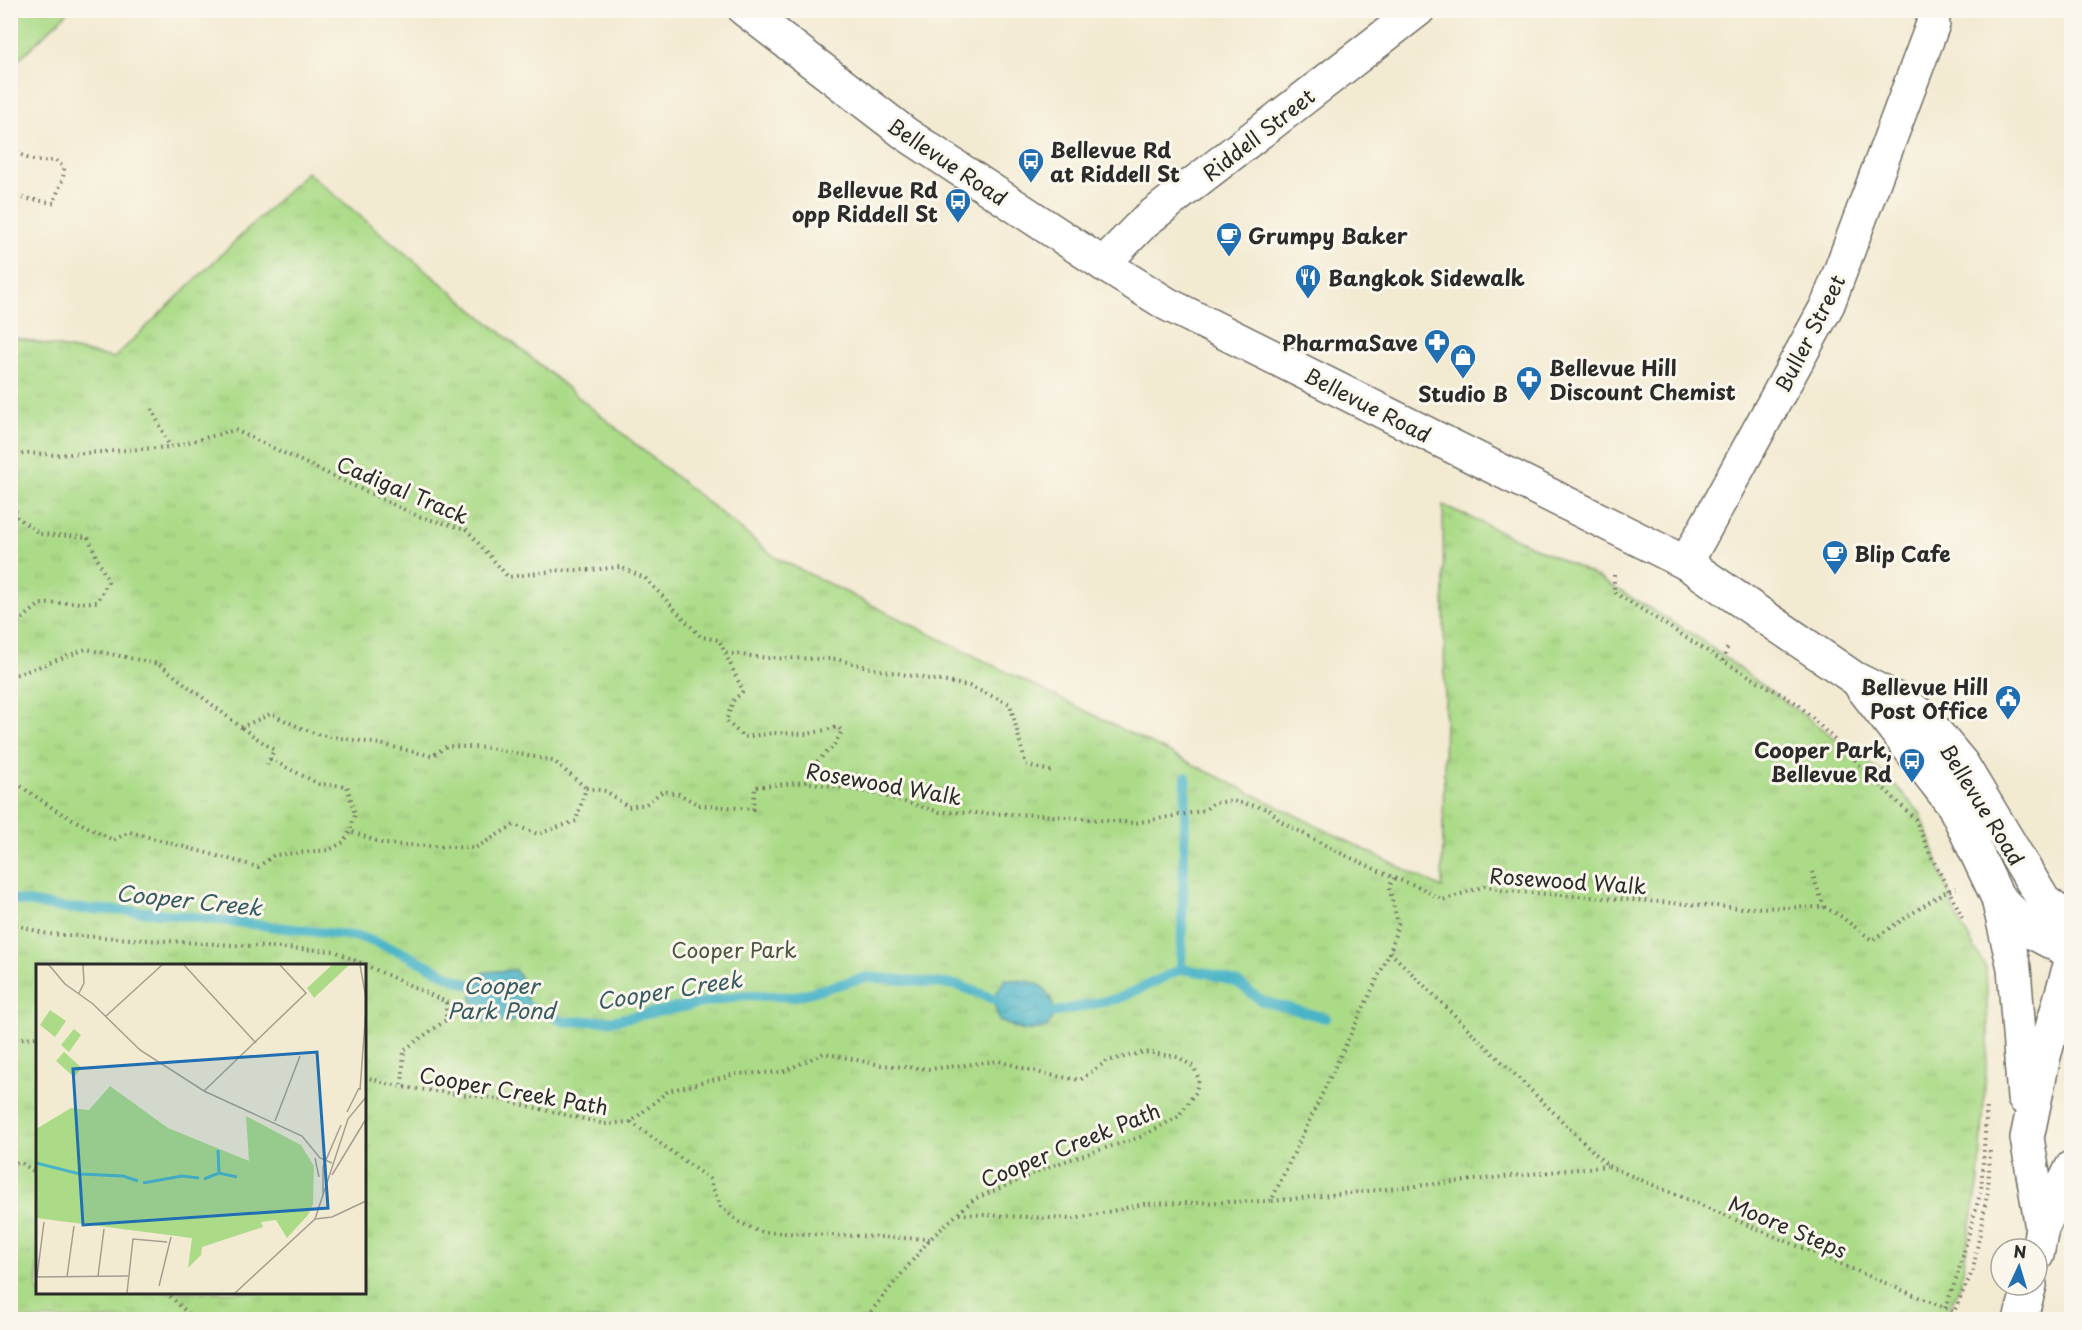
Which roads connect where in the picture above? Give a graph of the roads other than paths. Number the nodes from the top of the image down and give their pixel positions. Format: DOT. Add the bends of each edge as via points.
graph roads {
  1 [pos="745,10"];
  2 [pos="1418,10"];
  3 [pos="1933,24"];
  4 [pos="1102,264"];
  5 [pos="1686,564"];
  6 [pos="1854,678"];
  7 [pos="1997,896"];
  8 [pos="2072,922"];
  9 [pos="2072,952"];
  10 [pos="2072,958"];
  11 [pos="2027,1138"];
  12 [pos="2072,1167"];
  13 [pos="2039,1237"];
  14 [pos="2042,1237"];
  15 [pos="2027,1297"];
  16 [pos="2020,1320"];
  1 -- 4 [label="street, Bellevue Road" via="906,134"];
  2 -- 4 [label="street, Riddell Street" via="1145,221"];
  3 -- 5 [label="street, Buller Street" via="1828,304"];
  4 -- 5 [label="street, Bellevue Road" via="1167,304"];
  5 -- 6 [label="street, Bellevue Road"];
  6 -- 7 [label="street, Bellevue Road" via="1954,806"];
  6 -- 8 [label="street, Bellevue Road" via="1923,717 1962,764 2044,901"];
  7 -- 9 [label="street, Bellevue Road" via="2030,931"];
  7 -- 11 [label="street" via="2014,968"];
  10 -- 11 [label="street" via="2044,1056"];
  11 -- 13 [label="street"];
  12 -- 14 [label="street"];
  15 -- 16 [label="street"];
}
